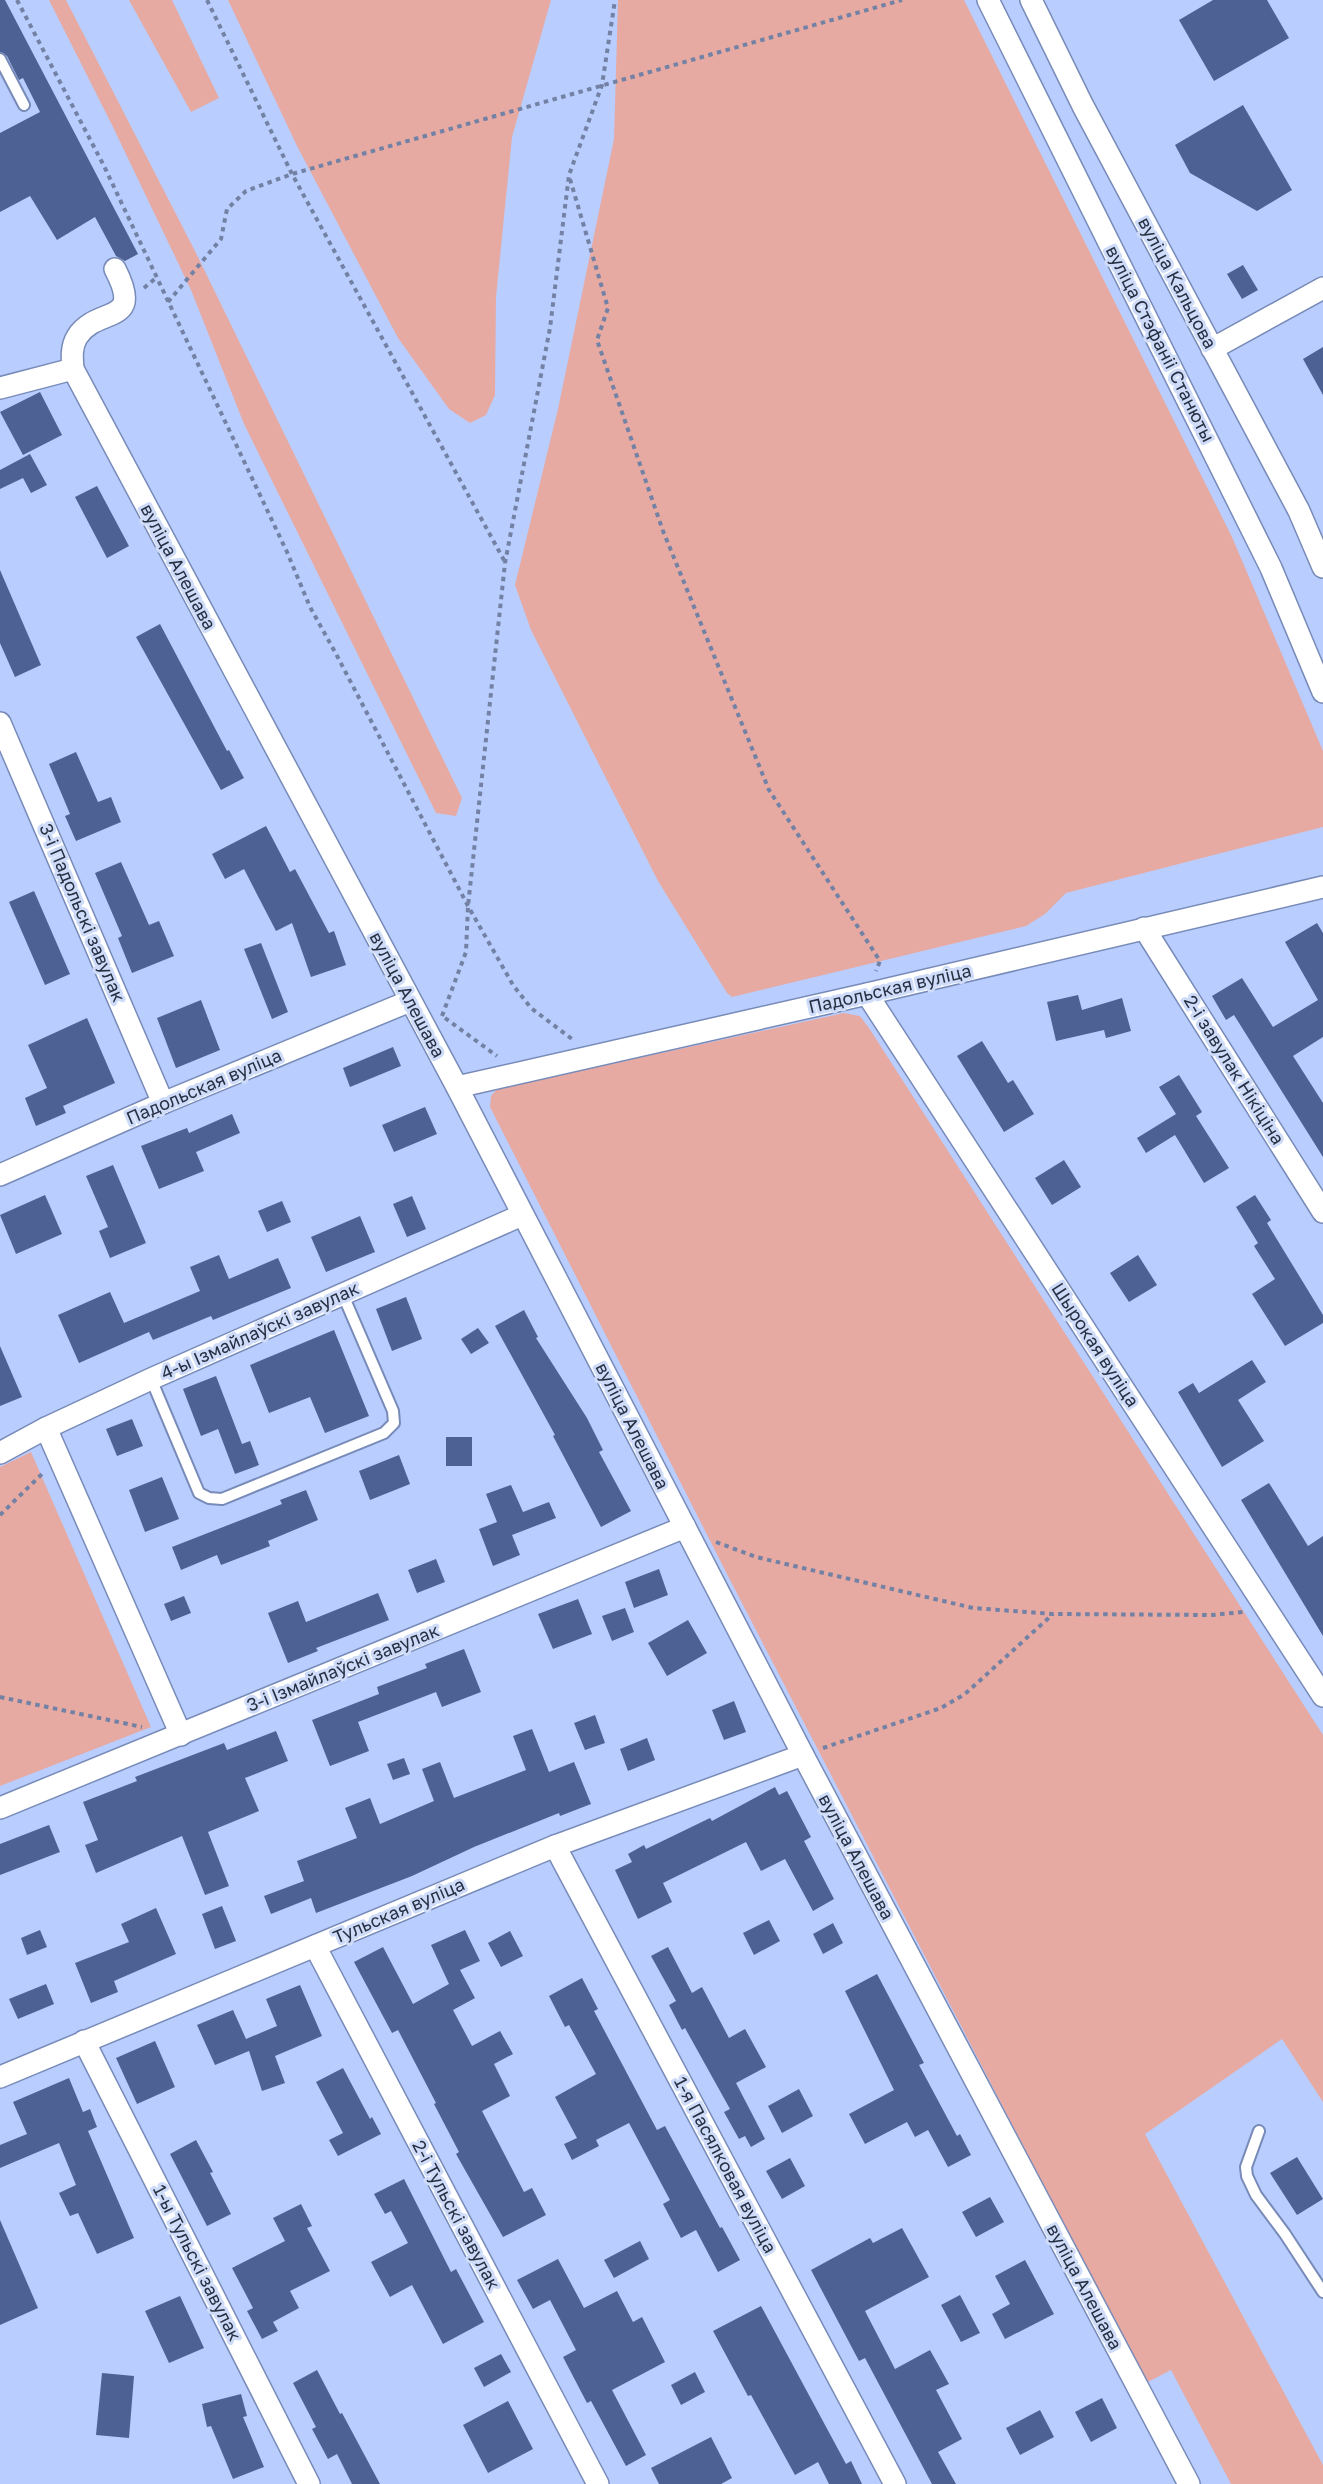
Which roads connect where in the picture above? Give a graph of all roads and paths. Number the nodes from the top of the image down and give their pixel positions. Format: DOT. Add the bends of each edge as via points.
graph roads {
  1 [pos="17,0"];
  2 [pos="207,0"];
  3 [pos="615,0"];
  4 [pos="902,0"];
  5 [pos="988,0"];
  6 [pos="1031,0"];
  7 [pos="0,59"];
  8 [pos="602,85"];
  9 [pos="24,105"];
  10 [pos="292,174"];
  11 [pos="569,175"];
  12 [pos="115,269"];
  13 [pos="1323,288"];
  14 [pos="168,302"];
  15 [pos="1212,349"];
  16 [pos="73,369"];
  17 [pos="0,388"];
  18 [pos="505,563"];
  19 [pos="1323,567"];
  20 [pos="1323,692"];
  21 [pos="0,723"];
  22 [pos="1323,887"];
  23 [pos="468,906"];
  24 [pos="1144,928"];
  25 [pos="887,970"];
  26 [pos="867,994"];
  27 [pos="410,1001"];
  28 [pos="438,1007"];
  29 [pos="443,1016"];
  30 [pos="431,1038"];
  31 [pos="600,1056"];
  32 [pos="504,1062"];
  33 [pos="457,1087"];
  34 [pos="163,1103"];
  35 [pos="0,1175"];
  36 [pos="1323,1212"];
  37 [pos="522,1215"];
  38 [pos="343,1296"];
  39 [pos="151,1379"];
  40 [pos="46,1428"];
  41 [pos="0,1453"];
  42 [pos="59,1457"];
  43 [pos="0,1515"];
  44 [pos="685,1527"];
  45 [pos="1267,1610"];
  46 [pos="1053,1614"];
  47 [pos="1323,1696"];
  48 [pos="0,1697"];
  49 [pos="147,1728"];
  50 [pos="181,1735"];
  51 [pos="803,1755"];
  52 [pos="0,1808"];
  53 [pos="555,1846"];
  54 [pos="315,1946"];
  55 [pos="84,2041"];
  56 [pos="0,2077"];
  57 [pos="1259,2131"];
  58 [pos="1323,2292"];
  59 [pos="309,2484"];
  60 [pos="598,2484"];
  61 [pos="895,2484"];
  62 [pos="1189,2484"];
  1 -- 14 [label="path" via="104,166"];
  2 -- 10 [label="path"];
  3 -- 8 [label="path"];
  4 -- 8 [label="path"];
  5 -- 20 [label="street, вуліца Стэфаніі Станюты" via="1270,568"];
  6 -- 15 [label="street, вуліца Кальцова"];
  7 -- 9 [label="lane"];
  8 -- 10 [label="path"];
  8 -- 11 [label="path"];
  10 -- 14 [label="path" via="246,191 228,209 221,239"];
  10 -- 18 [label="path"];
  11 -- 18 [label="path" via="550,328"];
  11 -- 25 [label="path" via="608,308 597,340 663,531 769,790 880,961 876,972"];
  12 -- 16 [label="street" via="126,293 125,303 119,311 77,336 72,349"];
  13 -- 15 [label="street"];
  14 -- 23 [label="path" via="310,608"];
  15 -- 19 [label="street, вуліца Кальцова" via="1299,511"];
  16 -- 17 [label="street"];
  16 -- 27 [label="street, вуліца Алешава"];
  18 -- 23 [label="path"];
  21 -- 34 [label="street, 3-і Падольскі завулак"];
  22 -- 24 [label="street, Падольская вуліца"];
  23 -- 29 [label="path" via="466,952"];
  23 -- 31 [label="path" via="513,985 531,1008 555,1029"];
  24 -- 26 [label="street, Падольская вуліца"];
  24 -- 36 [label="street, 2-і завулак Нікіціна"];
  26 -- 31 [label="street, Падольская вуліца"];
  26 -- 45 [label="street, Шырокая вуліца"];
  27 -- 30 [label="street, вуліца Алешава"];
  27 -- 34 [label="street, Падольская вуліца"];
  28 -- 29 [label="path"];
  29 -- 30 [label="path"];
  29 -- 32 [label="path"];
  30 -- 33 [label="street, вуліца Алешава"];
  31 -- 33 [label="street, Падольская вуліца"];
  33 -- 37 [label="street, вуліца Алешава"];
  34 -- 35 [label="street, Падольская вуліца"];
  37 -- 38 [label="street, 4-ы Ізмайлаўскі завулак"];
  37 -- 44 [label="street, вуліца Алешава"];
  38 -- 39 [label="street, 4-ы Ізмайлаўскі завулак"];
  38 -- 39 [label="lane" via="393,1411 394,1423 384,1433 222,1499 209,1498 199,1493"];
  39 -- 40 [label="street, 4-ы Ізмайлаўскі завулак"];
  40 -- 41 [label="street, 4-ы Ізмайлаўскі завулак"];
  40 -- 42 [label="street"];
  42 -- 43 [label="path"];
  42 -- 50 [label="street"];
  44 -- 46 [label="path" via="756,1557 973,1608"];
  44 -- 50 [label="street, 3-і Ізмайлаўскі завулак"];
  44 -- 51 [label="street, вуліца Алешава"];
  45 -- 46 [label="path" via="1212,1615"];
  45 -- 47 [label="street, Шырокая вуліца"];
  46 -- 51 [label="path" via="965,1694 941,1708"];
  48 -- 49 [label="path"];
  50 -- 52 [label="street, 3-і Ізмайлаўскі завулак"];
  51 -- 53 [label="street, Тульская вуліца"];
  51 -- 62 [label="street, вуліца Алешава"];
  53 -- 54 [label="street, Тульская вуліца"];
  53 -- 61 [label="street, 1-я Пасялковая вуліца"];
  54 -- 55 [label="street, Тульская вуліца"];
  54 -- 60 [label="street, 2-і Тульскі завулак"];
  55 -- 56 [label="street, Тульская вуліца"];
  55 -- 59 [label="street, 1-ы Тульскі завулак"];
  57 -- 58 [label="lane" via="1246,2167 1247,2176"];
}
